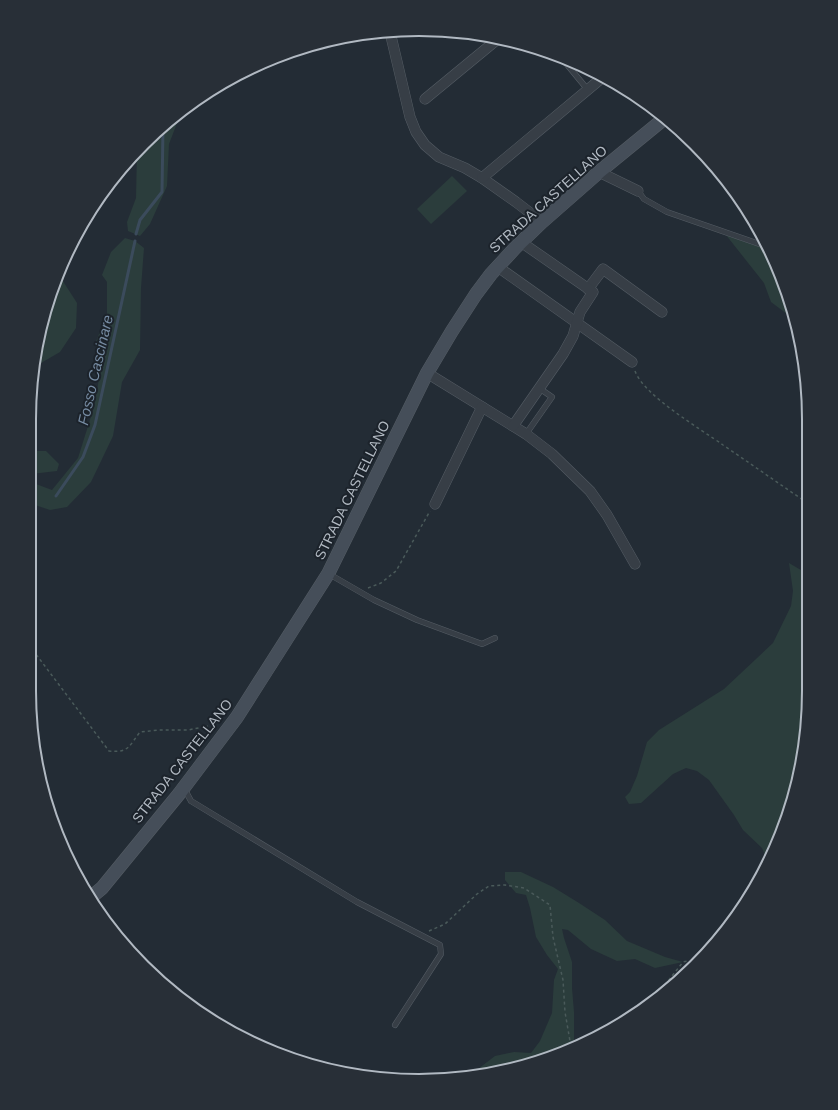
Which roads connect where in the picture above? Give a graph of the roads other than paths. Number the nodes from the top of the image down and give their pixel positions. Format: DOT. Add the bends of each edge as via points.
graph roads {
  1 [pos="391,37"];
  2 [pos="493,43"];
  3 [pos="568,66"];
  4 [pos="599,81"];
  5 [pos="588,90"];
  6 [pos="425,99"];
  7 [pos="660,121"];
  8 [pos="599,172"];
  9 [pos="482,178"];
  10 [pos="638,191"];
  11 [pos="542,222"];
  12 [pos="521,242"];
  13 [pos="760,244"];
  14 [pos="498,267"];
  15 [pos="588,289"];
  16 [pos="662,312"];
  17 [pos="577,323"];
  18 [pos="632,362"];
  19 [pos="427,374"];
  20 [pos="539,388"];
  21 [pos="482,407"];
  22 [pos="512,426"];
  23 [pos="526,434"];
  24 [pos="435,504"];
  25 [pos="635,564"];
  26 [pos="328,574"];
  27 [pos="495,638"];
  28 [pos="184,788"];
  29 [pos="95,894"];
  30 [pos="395,1025"];
  1 -- 9 [label="street" via="410,117 425,146 439,157"];
  2 -- 6 [label="street"];
  3 -- 5 [label="lane"];
  4 -- 5 [label="street"];
  5 -- 9 [label="street"];
  7 -- 8 [label="street, STRADA CASTELLANO"];
  8 -- 10 [label="street"];
  8 -- 11 [label="street, STRADA CASTELLANO"];
  9 -- 11 [label="street"];
  10 -- 13 [label="lane" via="644,199 667,212"];
  11 -- 12 [label="street, STRADA CASTELLANO"];
  12 -- 14 [label="street, STRADA CASTELLANO"];
  12 -- 15 [label="street"];
  14 -- 17 [label="street"];
  14 -- 19 [label="street, STRADA CASTELLANO" via="476,294"];
  15 -- 16 [label="street" via="603,269"];
  15 -- 17 [label="street" via="593,292 580,312"];
  17 -- 18 [label="street"];
  17 -- 20 [label="street" via="563,354"];
  19 -- 21 [label="street"];
  19 -- 26 [label="street, STRADA CASTELLANO"];
  20 -- 22 [label="street"];
  20 -- 23 [label="lane" via="552,397"];
  21 -- 22 [label="street"];
  21 -- 24 [label="street"];
  22 -- 23 [label="street"];
  23 -- 25 [label="street" via="552,454 590,491"];
  26 -- 27 [label="lane" via="417,620 482,644"];
  26 -- 28 [label="street, STRADA CASTELLANO" via="245,707"];
  28 -- 29 [label="street, STRADA CASTELLANO"];
  28 -- 30 [label="lane" via="191,801 357,902 440,945 441,954"];
}
